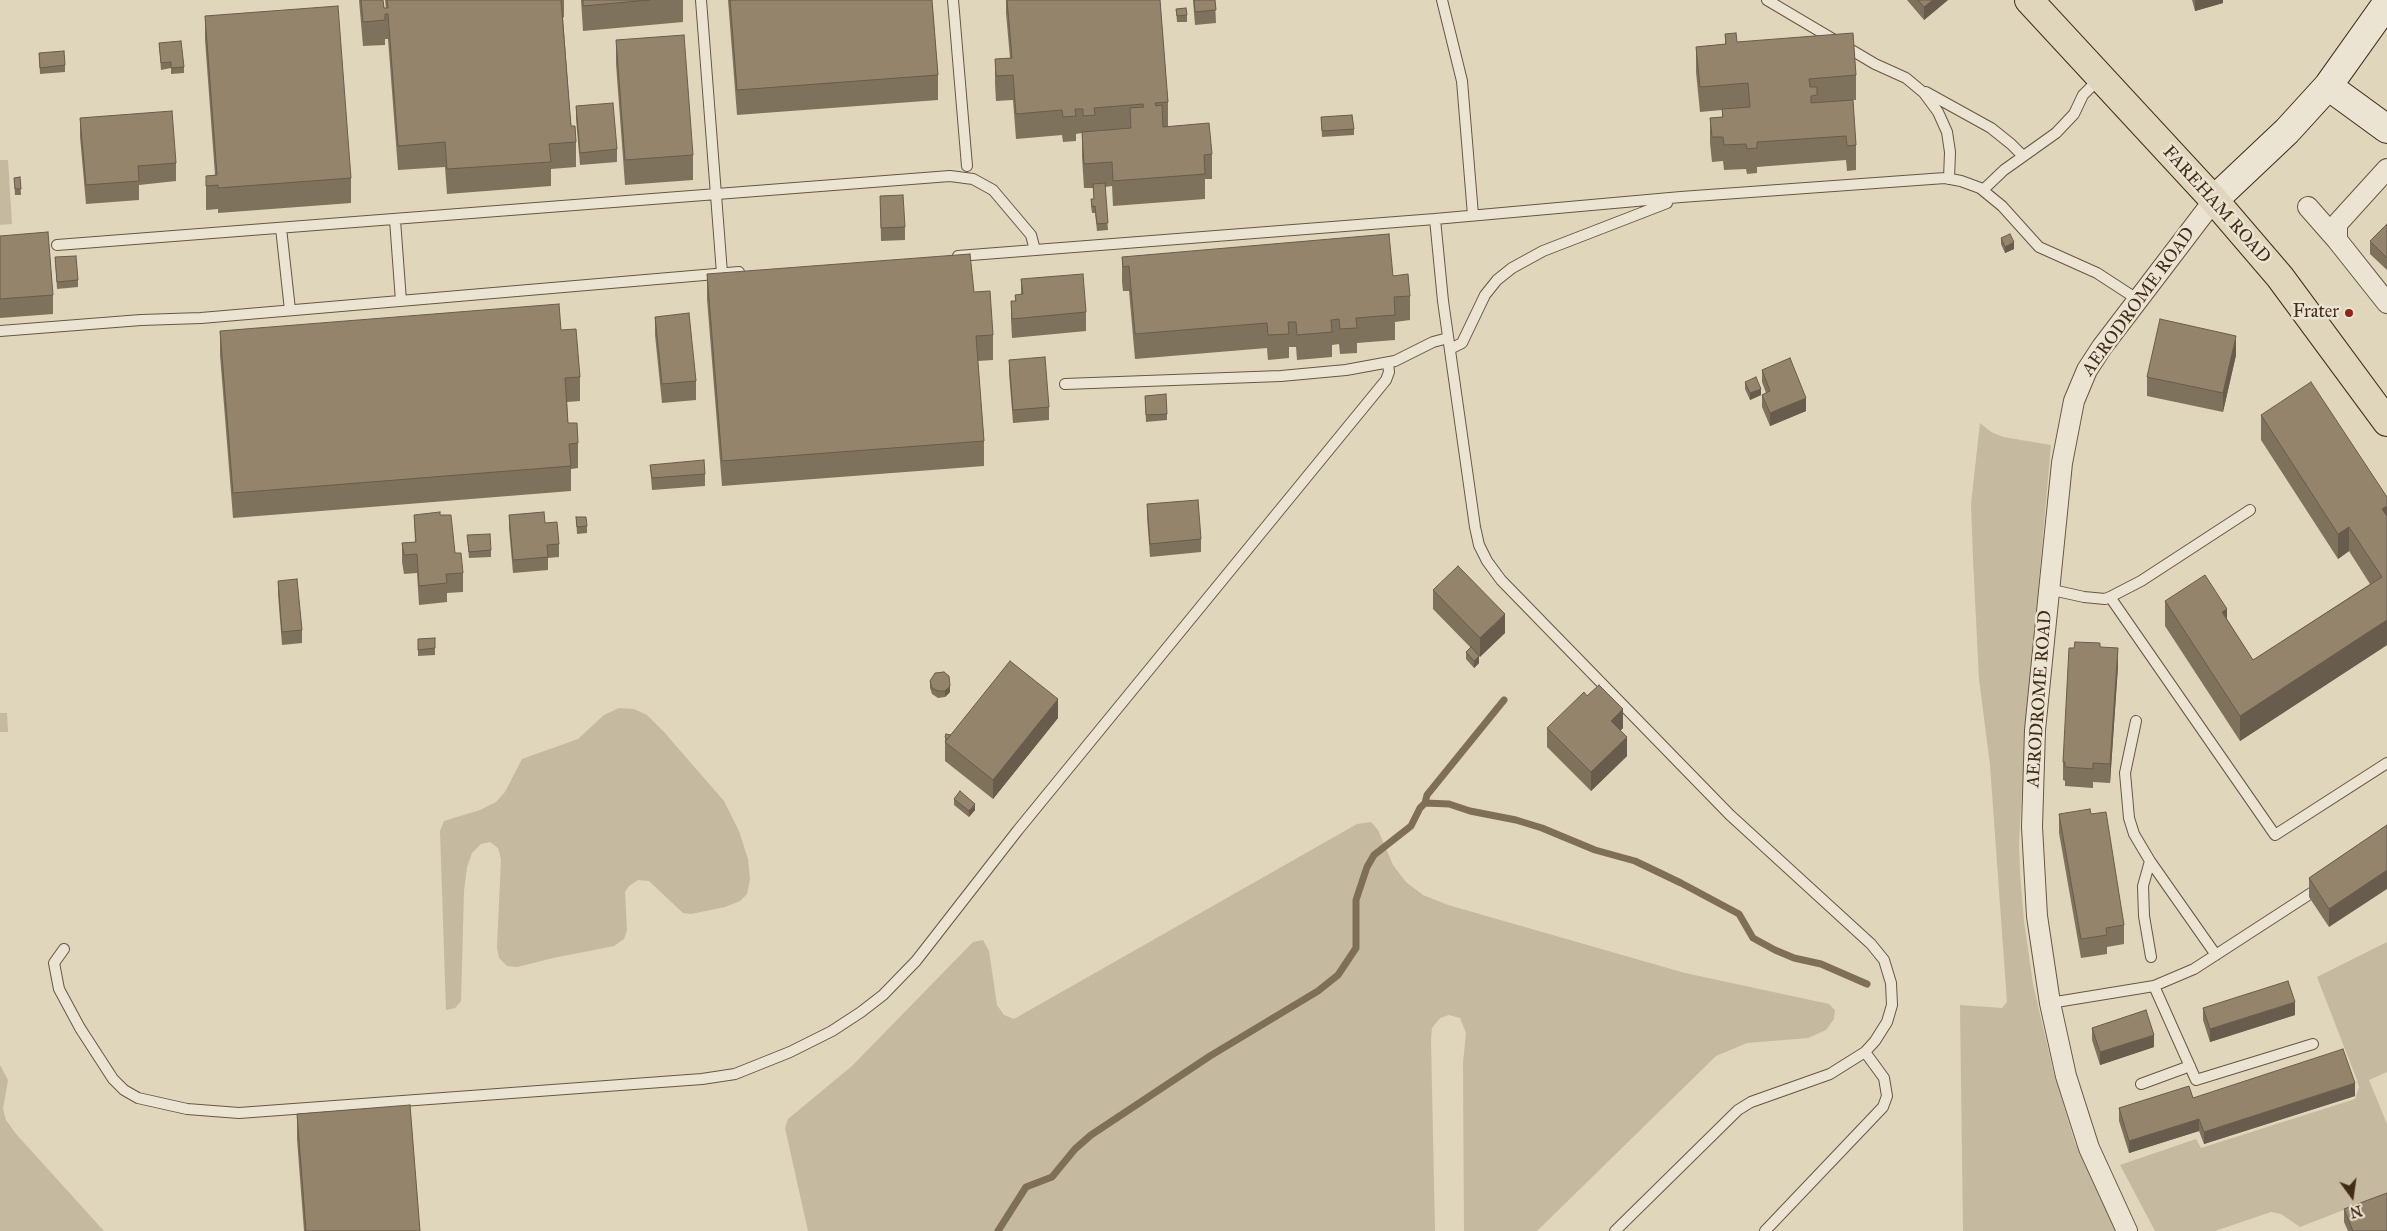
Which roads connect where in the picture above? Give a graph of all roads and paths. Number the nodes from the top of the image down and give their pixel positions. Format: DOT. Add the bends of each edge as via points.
graph roads {
  1 [pos="701,0"];
  2 [pos="953,0"];
  3 [pos="1442,0"];
  4 [pos="1767,0"];
  5 [pos="2029,0"];
  6 [pos="2387,3"];
  7 [pos="2100,78"];
  8 [pos="2328,86"];
  9 [pos="1918,88"];
  10 [pos="2387,129"];
  11 [pos="2022,156"];
  12 [pos="967,166"];
  13 [pos="2387,169"];
  14 [pos="1948,179"];
  15 [pos="1983,190"];
  16 [pos="716,194"];
  17 [pos="1687,197"];
  18 [pos="2214,200"];
  19 [pos="2308,207"];
  20 [pos="1473,215"];
  21 [pos="1435,219"];
  22 [pos="395,220"];
  23 [pos="281,228"];
  24 [pos="2337,240"];
  25 [pos="57,245"];
  26 [pos="1035,250"];
  27 [pos="946,257"];
  28 [pos="751,271"];
  29 [pos="722,273"];
  30 [pos="2137,298"];
  31 [pos="401,301"];
  32 [pos="2387,303"];
  33 [pos="290,310"];
  34 [pos="0,331"];
  35 [pos="1448,338"];
  36 [pos="1450,349"];
  37 [pos="1388,363"];
  38 [pos="1065,384"];
  39 [pos="2387,422"];
  40 [pos="2250,510"];
  41 [pos="2048,589"];
  42 [pos="2110,597"];
  43 [pos="2136,721"];
  44 [pos="2387,764"];
  45 [pos="2150,862"];
  46 [pos="2332,880"];
  47 [pos="64,948"];
  48 [pos="2216,955"];
  49 [pos="2151,957"];
  50 [pos="2154,986"];
  51 [pos="2050,1003"];
  52 [pos="2313,1044"];
  53 [pos="1865,1052"];
  54 [pos="2190,1066"];
  55 [pos="2141,1084"];
  56 [pos="1614,1231"];
  57 [pos="1765,1231"];
  58 [pos="2126,1231"];
  1 -- 16 [label="lane"];
  2 -- 12 [label="lane"];
  3 -- 20 [label="lane" via="1462,81"];
  4 -- 9 [label="lane" via="1875,64 1906,78"];
  5 -- 7 [label="main road, FAREHAM ROAD"];
  6 -- 8 [label="street"];
  7 -- 11 [label="lane" via="2083,95 2074,114 2056,134"];
  7 -- 18 [label="main road, FAREHAM ROAD"];
  8 -- 10 [label="street"];
  8 -- 18 [label="street" via="2287,131"];
  9 -- 11 [label="lane" via="1991,128"];
  9 -- 14 [label="lane" via="1934,106 1947,132 1950,152"];
  11 -- 15 [label="lane"];
  13 -- 24 [label="street" via="2337,224"];
  14 -- 15 [label="lane"];
  14 -- 17 [label="lane"];
  15 -- 30 [label="lane" via="2039,247 2097,273"];
  16 -- 22 [label="lane"];
  16 -- 26 [label="lane" via="938,176 960,177 982,182 993,190 1031,235"];
  16 -- 29 [label="lane"];
  17 -- 20 [label="lane"];
  17 -- 36 [label="lane" via="1543,251 1518,264 1493,284 1478,307 1462,343"];
  18 -- 30 [label="street, AERODROME ROAD"];
  18 -- 39 [label="main road, FAREHAM ROAD" via="2280,277"];
  19 -- 24 [label="street"];
  20 -- 21 [label="lane"];
  21 -- 26 [label="lane"];
  21 -- 35 [label="lane"];
  22 -- 23 [label="lane"];
  22 -- 31 [label="lane"];
  23 -- 25 [label="lane"];
  23 -- 33 [label="lane"];
  24 -- 32 [label="street"];
  26 -- 27 [label="lane"];
  28 -- 29 [label="lane"];
  29 -- 31 [label="lane"];
  30 -- 41 [label="street, AERODROME ROAD" via="2088,370 2072,408 2063,456"];
  31 -- 33 [label="lane"];
  33 -- 34 [label="lane"];
  35 -- 36 [label="lane"];
  35 -- 37 [label="lane"];
  36 -- 53 [label="lane" via="1475,528 1487,561 1501,580 1730,815 1876,948 1890,976 1892,1005 1879,1035"];
  37 -- 38 [label="lane" via="1281,376"];
  37 -- 47 [label="lane" via="1386,380 1018,830 916,961 862,1012 790,1052 735,1074 702,1079 239,1113 187,1109 138,1098 113,1078 80,1028 59,988 54,963"];
  40 -- 42 [label="lane" via="2141,581"];
  41 -- 42 [label="lane" via="2084,597"];
  41 -- 51 [label="street, AERODROME ROAD" via="2034,730 2032,827 2036,916"];
  42 -- 44 [label="lane" via="2276,835"];
  43 -- 45 [label="lane" via="2125,773 2129,818"];
  45 -- 48 [label="lane"];
  45 -- 49 [label="lane" via="2143,886"];
  46 -- 48 [label="lane"];
  48 -- 50 [label="lane" via="2194,969"];
  50 -- 51 [label="lane"];
  50 -- 54 [label="lane"];
  51 -- 58 [label="street, AERODROME ROAD" via="2066,1076 2089,1148"];
  52 -- 54 [label="lane" via="2196,1080"];
  53 -- 56 [label="lane" via="1830,1074 1738,1110"];
  53 -- 57 [label="lane" via="1886,1084 1887,1096 1883,1107"];
  54 -- 55 [label="lane"];
}
